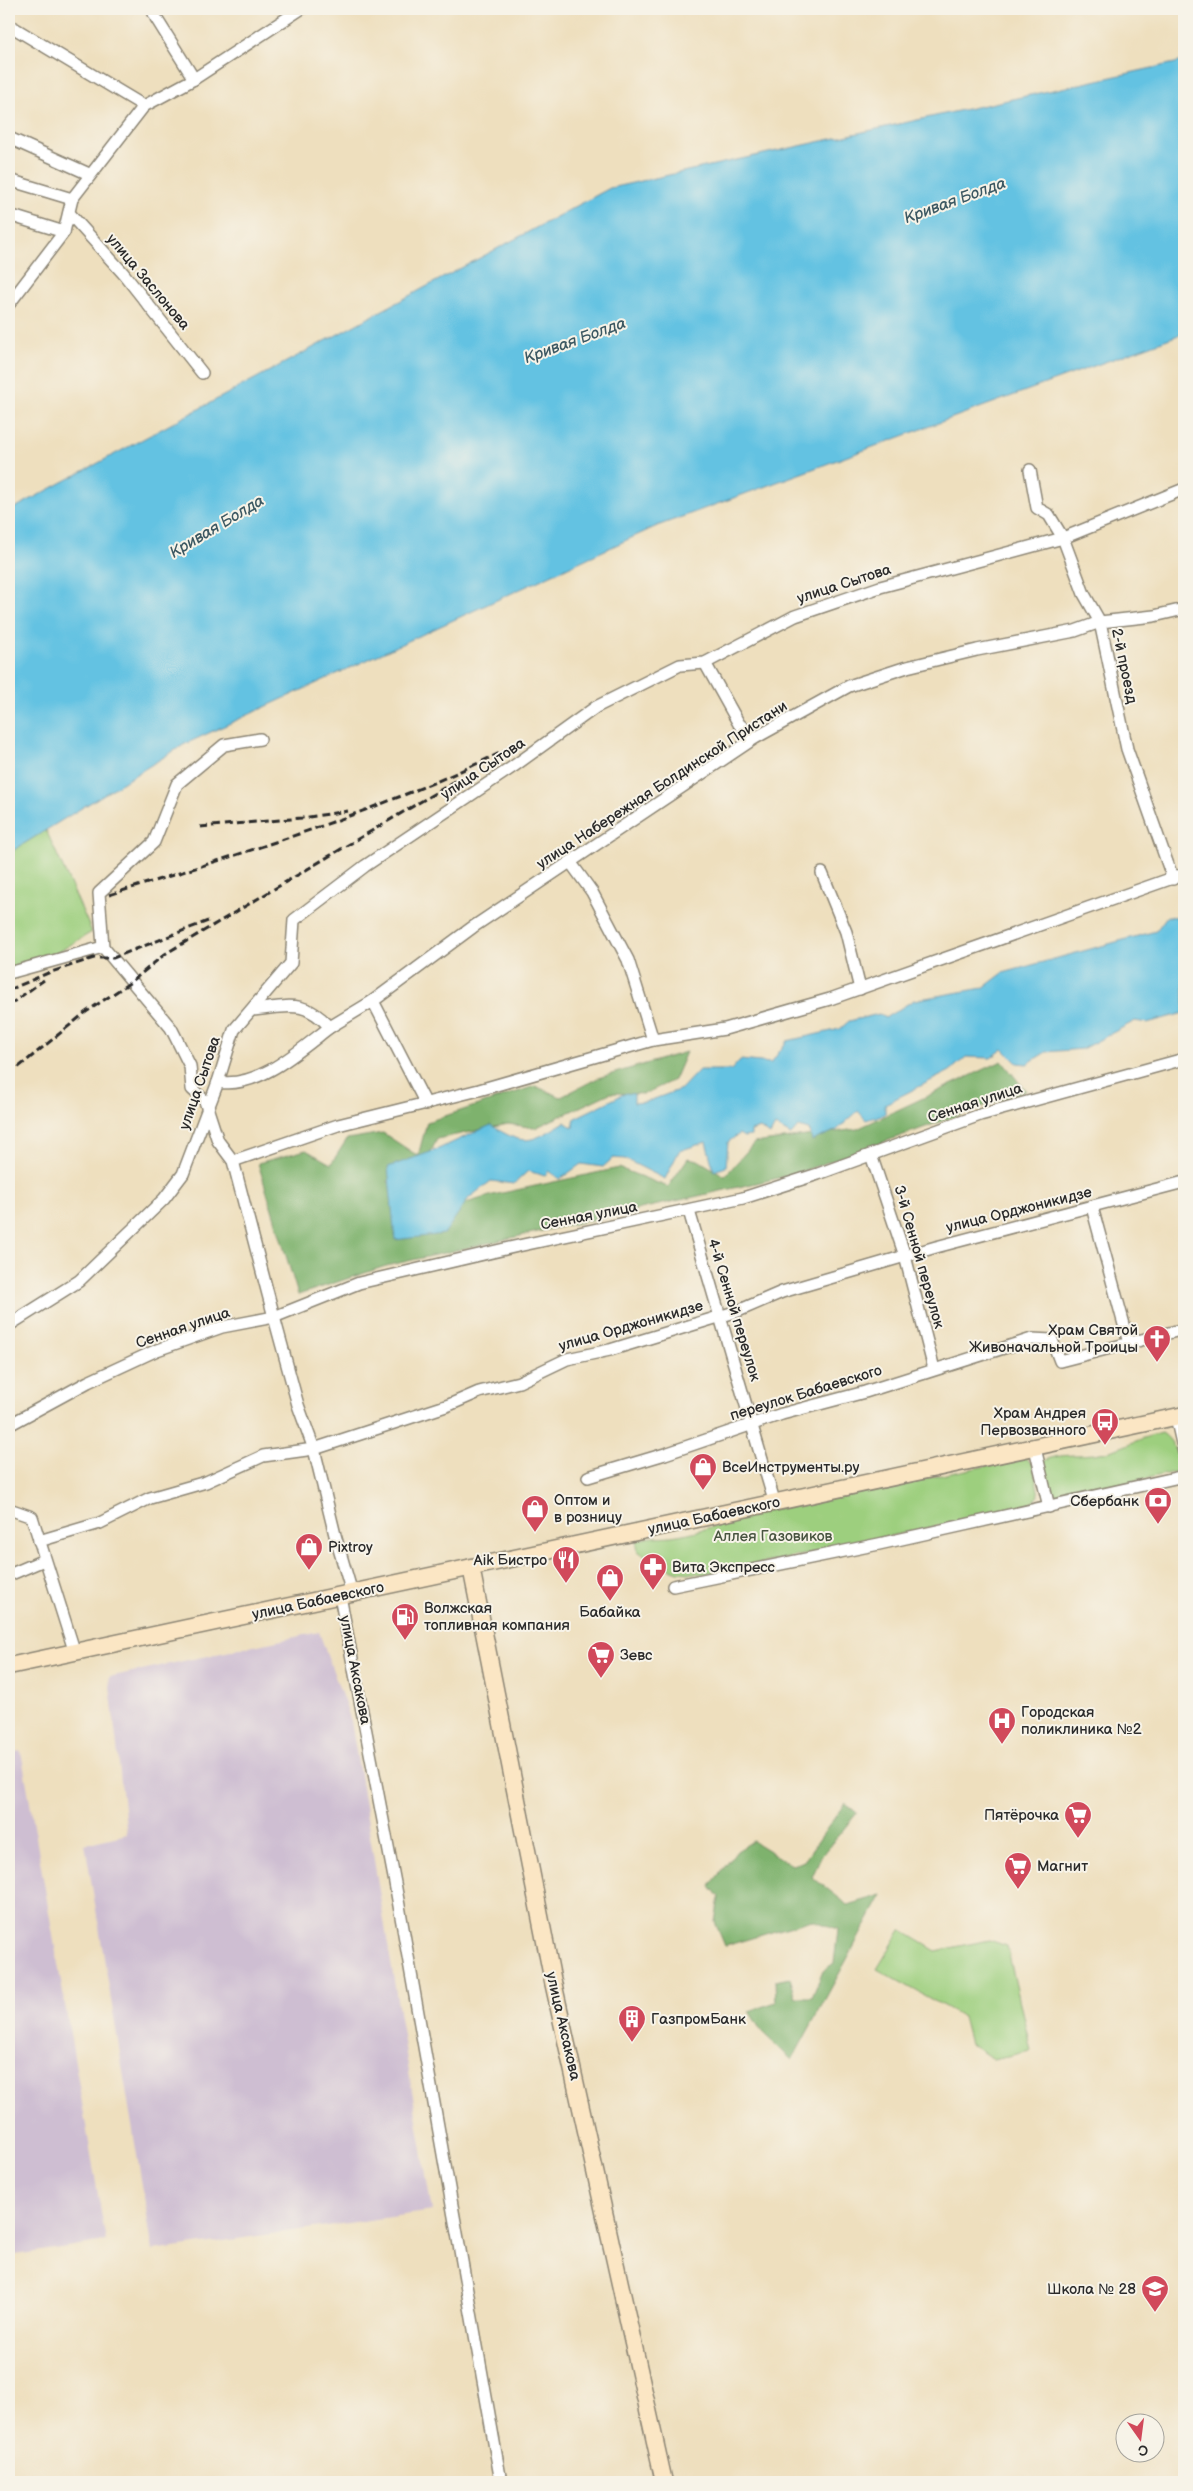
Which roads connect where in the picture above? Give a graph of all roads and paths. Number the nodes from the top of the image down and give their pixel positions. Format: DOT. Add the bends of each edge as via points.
graph roads {
  1 [pos="152,9"];
  2 [pos="301,9"];
  3 [pos="9,24"];
  4 [pos="194,79"];
  5 [pos="144,106"];
  6 [pos="9,138"];
  7 [pos="89,174"];
  8 [pos="9,180"];
  9 [pos="72,199"];
  10 [pos="69,213"];
  11 [pos="9,215"];
  12 [pos="64,232"];
  13 [pos="9,304"];
  14 [pos="202,373"];
  15 [pos="1030,470"];
  16 [pos="1184,489"];
  17 [pos="1064,538"];
  18 [pos="1184,609"];
  19 [pos="1100,622"];
  20 [pos="705,663"];
  21 [pos="755,738"];
  22 [pos="260,739"];
  23 [pos="571,863"];
  24 [pos="822,873"];
  25 [pos="1184,874"];
  26 [pos="1173,879"];
  27 [pos="103,948"];
  28 [pos="9,973"];
  29 [pos="860,989"];
  30 [pos="373,1000"];
  31 [pos="252,1010"];
  32 [pos="330,1027"];
  33 [pos="653,1040"];
  34 [pos="1184,1059"];
  35 [pos="218,1082"];
  36 [pos="426,1104"];
  37 [pos="208,1107"];
  38 [pos="871,1155"];
  39 [pos="233,1161"];
  40 [pos="1184,1182"];
  41 [pos="1092,1207"];
  42 [pos="689,1210"];
  43 [pos="906,1256"];
  44 [pos="718,1316"];
  45 [pos="274,1317"];
  46 [pos="9,1325"];
  47 [pos="1184,1329"];
  48 [pos="1129,1343"];
  49 [pos="934,1369"];
  50 [pos="1180,1416"];
  51 [pos="753,1424"];
  52 [pos="9,1425"];
  53 [pos="1034,1448"];
  54 [pos="314,1449"];
  55 [pos="1184,1452"];
  56 [pos="1184,1476"];
  57 [pos="588,1477"];
  58 [pos="775,1504"];
  59 [pos="1049,1507"];
  60 [pos="9,1508"];
  61 [pos="39,1541"];
  62 [pos="44,1560"];
  63 [pos="471,1567"];
  64 [pos="9,1575"];
  65 [pos="673,1586"];
  66 [pos="346,1595"];
  67 [pos="75,1653"];
  68 [pos="9,1666"];
  69 [pos="501,2482"];
  70 [pos="664,2482"];
  1 -- 4 [label="street"];
  2 -- 4 [label="street"];
  3 -- 5 [label="street"];
  4 -- 5 [label="street"];
  5 -- 7 [label="street"];
  6 -- 7 [label="street"];
  7 -- 9 [label="street"];
  8 -- 9 [label="street"];
  9 -- 10 [label="street"];
  10 -- 12 [label="street"];
  10 -- 14 [label="street, улица Заслонова" via="123,272"];
  11 -- 12 [label="street"];
  12 -- 13 [label="street"];
  15 -- 17 [label="street, 2-й проезд" via="1037,508 1049,515"];
  16 -- 17 [label="street, улица Сытова"];
  17 -- 19 [label="street, 2-й проезд" via="1084,594"];
  17 -- 20 [label="street, улица Сытова" via="880,587 795,616"];
  18 -- 19 [label="street, улица Набережная Болдинской Пристани"];
  19 -- 21 [label="street, улица Набережная Болдинской Пристани" via="1075,631 977,650 849,686"];
  19 -- 26 [label="street, 2-й проезд" via="1126,749"];
  20 -- 21 [label="street" via="739,724"];
  20 -- 31 [label="street, улица Сытова" via="680,665 596,708 365,866 294,920 291,963"];
  21 -- 23 [label="street, улица Набережная Болдинской Пристани"];
  22 -- 27 [label="street" via="224,745 177,784 154,842 99,893"];
  23 -- 30 [label="street, улица Набережная Болдинской Пристани" via="473,926"];
  23 -- 33 [label="street" via="592,892 628,960"];
  24 -- 29 [label="street" via="846,932"];
  25 -- 26 [label="street"];
  26 -- 29 [label="street"];
  27 -- 28 [label="street"];
  27 -- 37 [label="street" via="171,1028 190,1066 192,1089"];
  29 -- 33 [label="street" via="725,1029"];
  30 -- 32 [label="street, улица Набережная Болдинской Пристани"];
  30 -- 36 [label="street"];
  31 -- 32 [label="street" via="300,1006 317,1013"];
  31 -- 35 [label="street, улица Сытова" via="234,1030"];
  32 -- 35 [label="street, улица Набережная Болдинской Пристани" via="268,1072 228,1084"];
  33 -- 36 [label="street"];
  34 -- 38 [label="street, Сенная улица" via="980,1115"];
  35 -- 37 [label="street, улица Сытова"];
  36 -- 39 [label="street" via="338,1125"];
  37 -- 39 [label="street" via="218,1141"];
  37 -- 46 [label="street, улица Сытова" via="183,1174 164,1199 79,1281"];
  38 -- 42 [label="street, Сенная улица" via="743,1198"];
  38 -- 43 [label="street, 3-й Сенной переулок"];
  39 -- 45 [label="street, улица Аксакова"];
  40 -- 41 [label="street, улица Орджоникидзе"];
  41 -- 43 [label="street, улица Орджоникидзе"];
  41 -- 48 [label="street"];
  42 -- 44 [label="street, 4-й Сенной переулок"];
  42 -- 45 [label="street, Сенная улица" via="359,1283"];
  43 -- 44 [label="street, улица Орджоникидзе" via="782,1292"];
  43 -- 49 [label="street, 3-й Сенной переулок"];
  44 -- 51 [label="street, 4-й Сенной переулок"];
  44 -- 54 [label="street, улица Орджоникидзе" via="610,1350 567,1359 518,1382 479,1392"];
  45 -- 52 [label="street, Сенная улица" via="222,1327 157,1350 88,1382"];
  45 -- 54 [label="street, улица Аксакова" via="298,1405"];
  47 -- 48 [label="street"];
  48 -- 49 [label="street, переулок Бабаевского" via="1060,1361 1052,1340 1032,1338"];
  49 -- 51 [label="street, переулок Бабаевского"];
  50 -- 53 [label="main road, улица Бабаевского"];
  50 -- 55 [label="street"];
  51 -- 57 [label="street, переулок Бабаевского"];
  51 -- 58 [label="street, 4-й Сенной переулок"];
  53 -- 58 [label="main road, улица Бабаевского"];
  53 -- 59 [label="street"];
  54 -- 61 [label="street, улица Орджоникидзе" via="263,1456 206,1482 150,1498 100,1523"];
  54 -- 66 [label="street, улица Аксакова"];
  56 -- 59 [label="street"];
  58 -- 63 [label="main road, улица Бабаевского"];
  59 -- 65 [label="street"];
  60 -- 61 [label="street" via="32,1517"];
  61 -- 62 [label="street"];
  62 -- 64 [label="street"];
  62 -- 67 [label="street"];
  63 -- 66 [label="main road, улица Бабаевского"];
  63 -- 70 [label="main road, улица Аксакова" via="553,1982"];
  66 -- 67 [label="main road, улица Бабаевского"];
  66 -- 69 [label="street, улица Аксакова"];
  67 -- 68 [label="main road, улица Бабаевского"];
}
